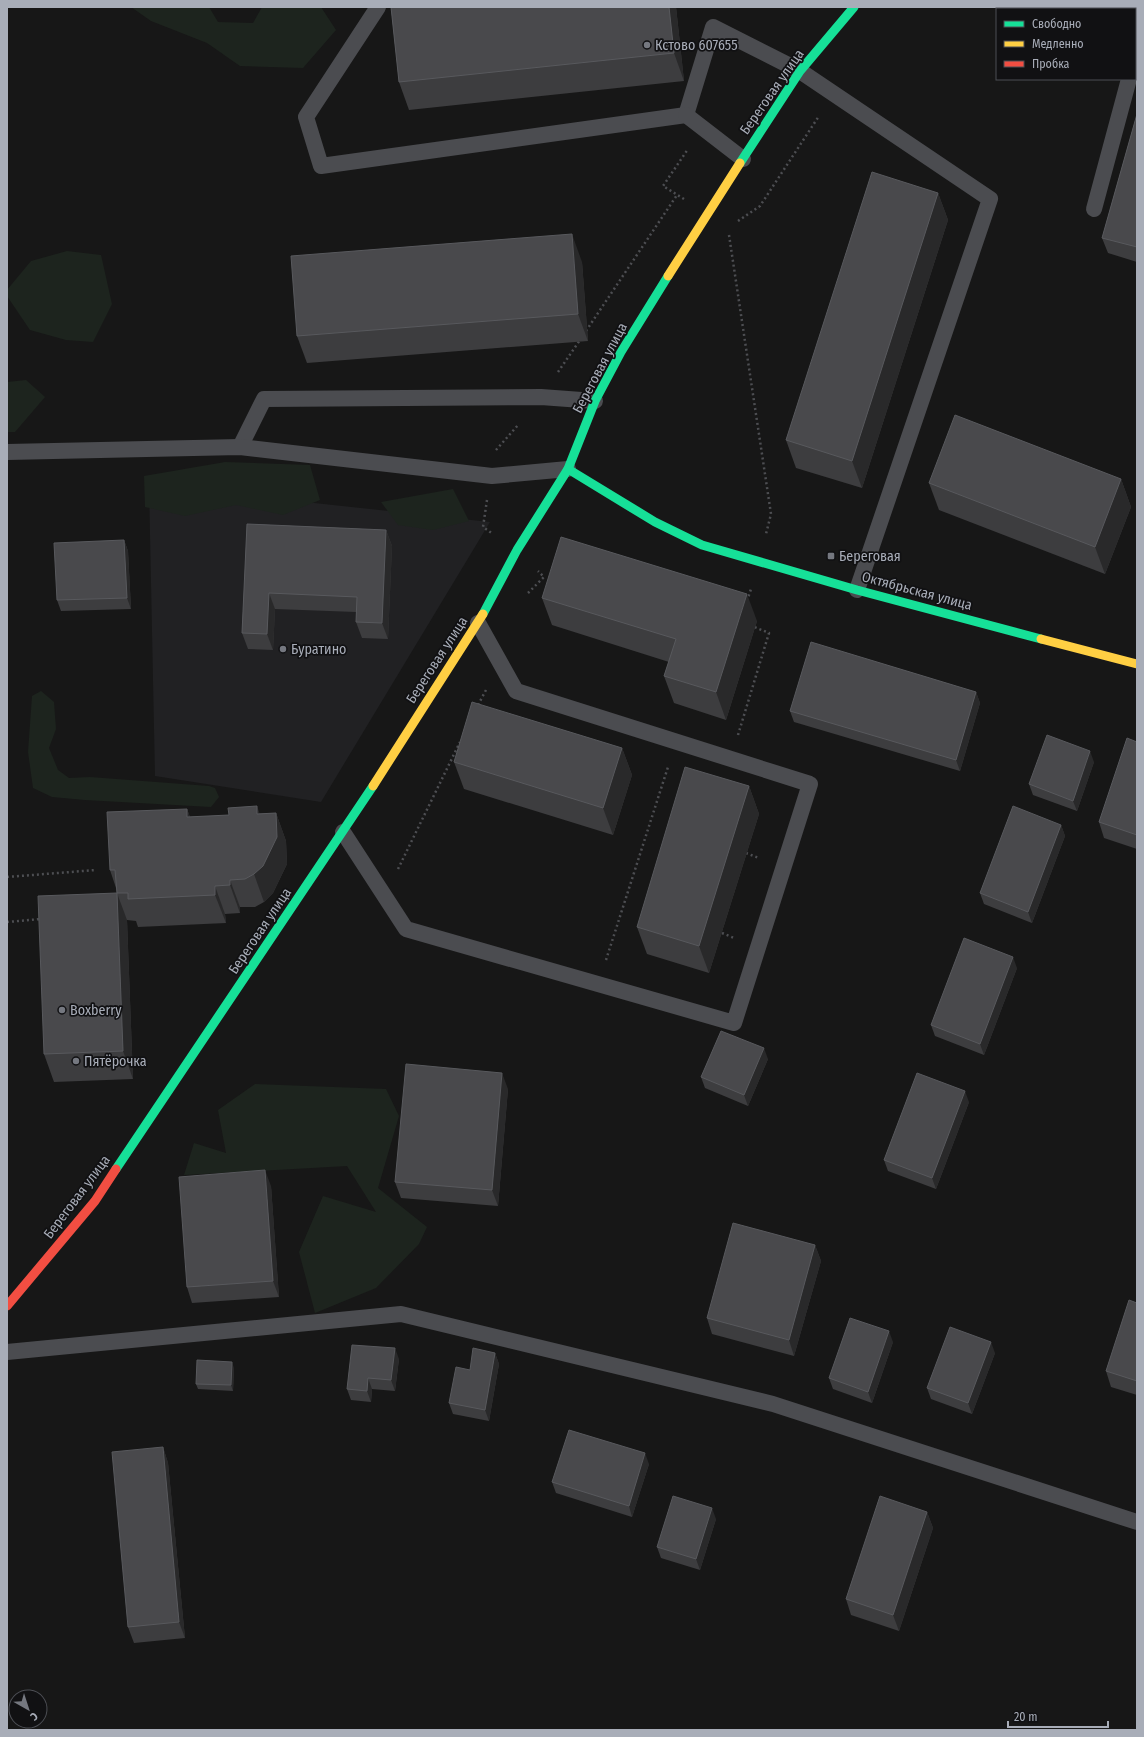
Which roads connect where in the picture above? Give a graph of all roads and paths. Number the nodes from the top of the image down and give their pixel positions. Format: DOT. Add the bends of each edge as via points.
graph roads {
  1 [pos="378,7"];
  2 [pos="854,7"];
  3 [pos="800,71"];
  4 [pos="1129,80"];
  5 [pos="834,94"];
  6 [pos="686,115"];
  7 [pos="702,127"];
  8 [pos="742,159"];
  9 [pos="1094,209"];
  10 [pos="707,214"];
  11 [pos="728,228"];
  12 [pos="595,402"];
  13 [pos="240,447"];
  14 [pos="7,452"];
  15 [pos="568,469"];
  16 [pos="758,562"];
  17 [pos="857,590"];
  18 [pos="746,607"];
  19 [pos="478,623"];
  20 [pos="748,625"];
  21 [pos="500,661"];
  22 [pos="1137,664"];
  23 [pos="477,708"];
  24 [pos="463,735"];
  25 [pos="731,759"];
  26 [pos="669,766"];
  27 [pos="343,832"];
  28 [pos="746,854"];
  29 [pos="763,859"];
  30 [pos="96,870"];
  31 [pos="7,877"];
  32 [pos="385,896"];
  33 [pos="43,919"];
  34 [pos="7,922"];
  35 [pos="722,933"];
  36 [pos="739,939"];
  37 [pos="605,963"];
  38 [pos="7,1306"];
  39 [pos="7,1352"];
  40 [pos="1137,1522"];
  1 -- 6 [label="lane" via="306,117 320,166"];
  2 -- 3 [label="street, Береговая улица"];
  3 -- 5 [label="lane"];
  3 -- 6 [label="lane" via="713,27"];
  3 -- 8 [label="street, Береговая улица"];
  4 -- 9 [label="lane"];
  5 -- 11 [label="path" via="760,206"];
  5 -- 17 [label="lane" via="990,199"];
  6 -- 7 [label="lane"];
  7 -- 8 [label="lane"];
  7 -- 10 [label="path" via="663,186"];
  8 -- 10 [label="street, Береговая улица"];
  10 -- 11 [label="path"];
  10 -- 12 [label="street, Береговая улица" via="621,352"];
  11 -- 16 [label="path" via="771,514"];
  12 -- 13 [label="lane" via="541,397 264,399"];
  12 -- 15 [label="street, Береговая улица"];
  13 -- 14 [label="lane"];
  13 -- 15 [label="lane" via="492,476"];
  15 -- 16 [label="street, Октябрьская улица" via="702,545"];
  15 -- 19 [label="street, Береговая улица" via="517,550"];
  16 -- 17 [label="street, Октябрьская улица"];
  16 -- 18 [label="path"];
  17 -- 22 [label="street, Октябрьская улица"];
  19 -- 21 [label="lane"];
  19 -- 27 [label="street, Береговая улица"];
  20 -- 25 [label="path" via="769,633"];
  21 -- 23 [label="path"];
  21 -- 25 [label="lane" via="516,691"];
  24 -- 32 [label="path"];
  25 -- 32 [label="lane" via="810,784 734,1023 406,929"];
  26 -- 37 [label="path"];
  27 -- 32 [label="lane"];
  27 -- 38 [label="street, Береговая улица" via="95,1201"];
  28 -- 29 [label="path"];
  30 -- 31 [label="path"];
  33 -- 34 [label="path"];
  35 -- 36 [label="path"];
  39 -- 40 [label="lane" via="401,1314 774,1404"];
}
